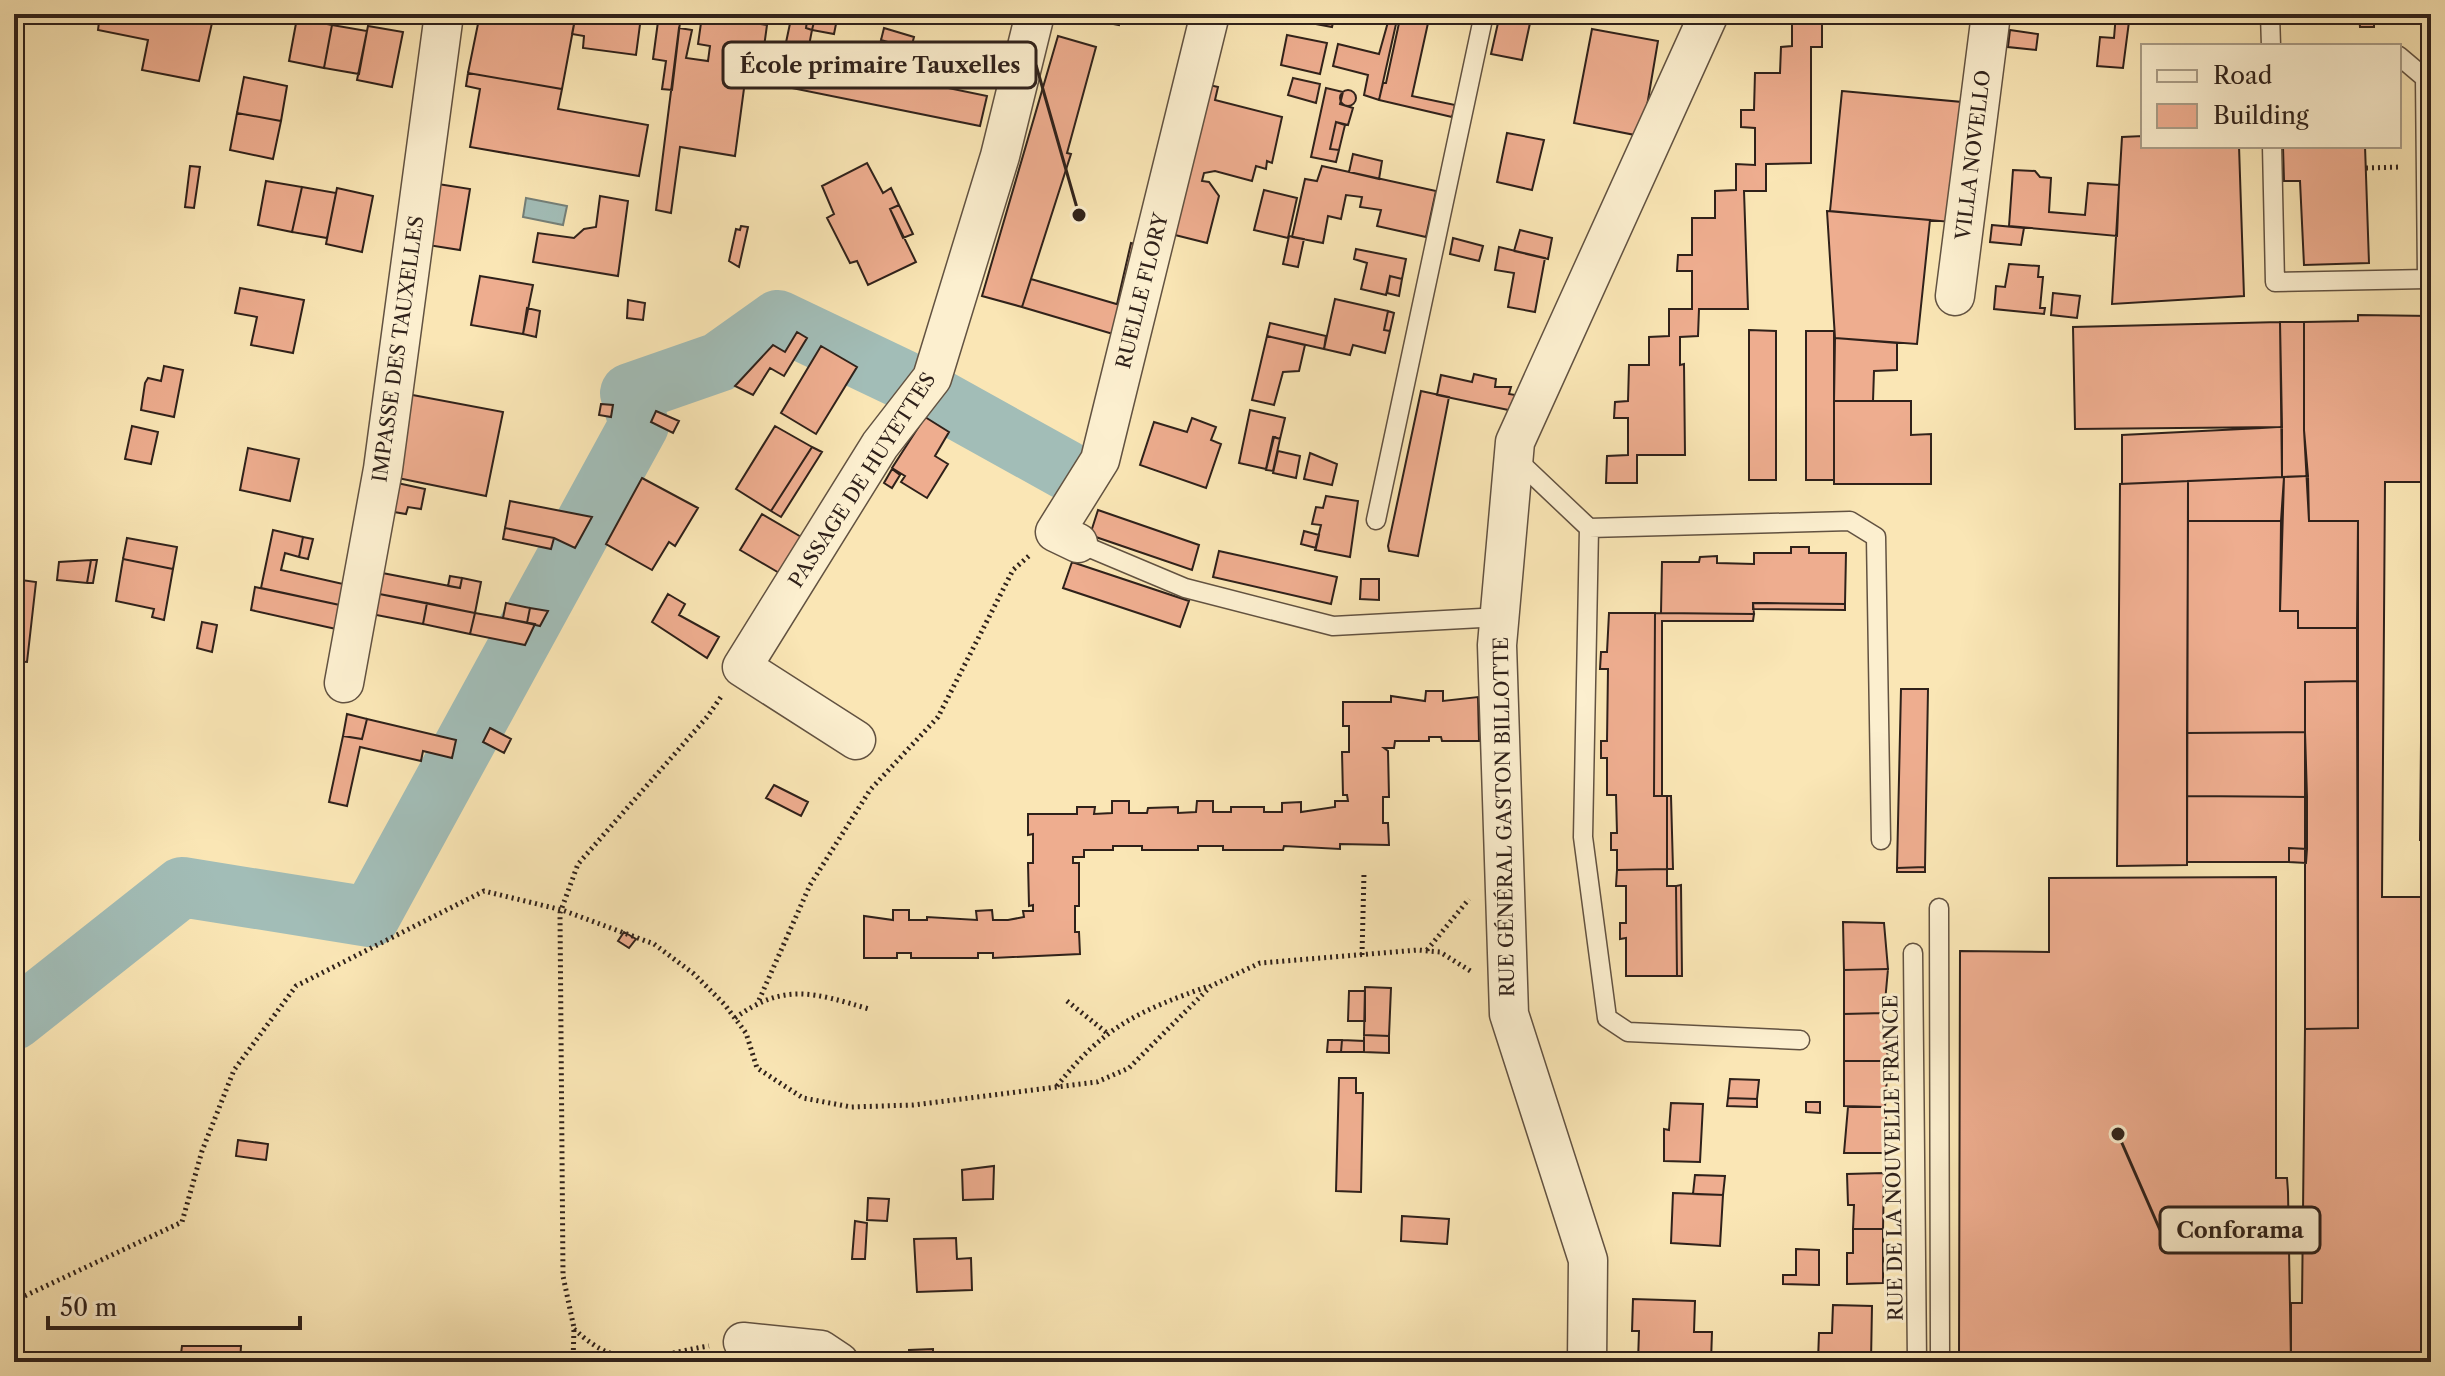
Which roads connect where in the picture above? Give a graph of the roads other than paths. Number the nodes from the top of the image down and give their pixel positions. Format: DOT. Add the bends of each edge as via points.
graph roads {
  1 [pos="444,14"];
  2 [pos="1035,14"];
  3 [pos="1210,14"];
  4 [pos="1484,14"];
  5 [pos="1709,14"];
  6 [pos="1991,14"];
  7 [pos="2270,14"];
  8 [pos="2271,44"];
  9 [pos="2401,58"];
  10 [pos="2272,148"];
  11 [pos="1955,296"];
  12 [pos="1514,457"];
  13 [pos="1376,520"];
  14 [pos="1589,528"];
  15 [pos="1067,538"];
  16 [pos="1500,617"];
  17 [pos="344,683"];
  18 [pos="856,740"];
  19 [pos="1881,840"];
  20 [pos="1939,908"];
  21 [pos="1913,953"];
  22 [pos="1800,1040"];
  23 [pos="743,1342"];
  24 [pos="839,1362"];
  25 [pos="1587,1362"];
  26 [pos="1917,1362"];
  27 [pos="1940,1362"];
  1 -- 17 [label="street, IMPASSE DES TAUXELLES" via="383,469"];
  2 -- 18 [label="street, PASSAGE DE HUYETTES" via="1000,156 924,389 880,445 742,667"];
  3 -- 15 [label="street, RUELLE FLORY" via="1100,460"];
  4 -- 13 [label="lane"];
  5 -- 12 [label="street, RUE GÉNÉRAL GASTON BILLOTTE" via="1515,442"];
  6 -- 11 [label="street, VILLA NOVELLO"];
  7 -- 8 [label="lane"];
  9 -- 10 [label="lane" via="2425,78 2427,279 2275,282"];
  12 -- 14 [label="lane"];
  12 -- 16 [label="street, RUE GÉNÉRAL GASTON BILLOTTE"];
  14 -- 19 [label="lane" via="1850,521 1876,537"];
  14 -- 22 [label="lane" via="1583,837 1607,1018 1628,1032"];
  15 -- 16 [label="lane" via="1185,588 1333,626"];
  16 -- 25 [label="street, RUE GÉNÉRAL GASTON BILLOTTE" via="1509,1014 1588,1260"];
  20 -- 27 [label="lane"];
  21 -- 26 [label="lane, RUE DE LA NOUVELLE FRANCE"];
  23 -- 24 [label="street" via="821,1350"];
}
